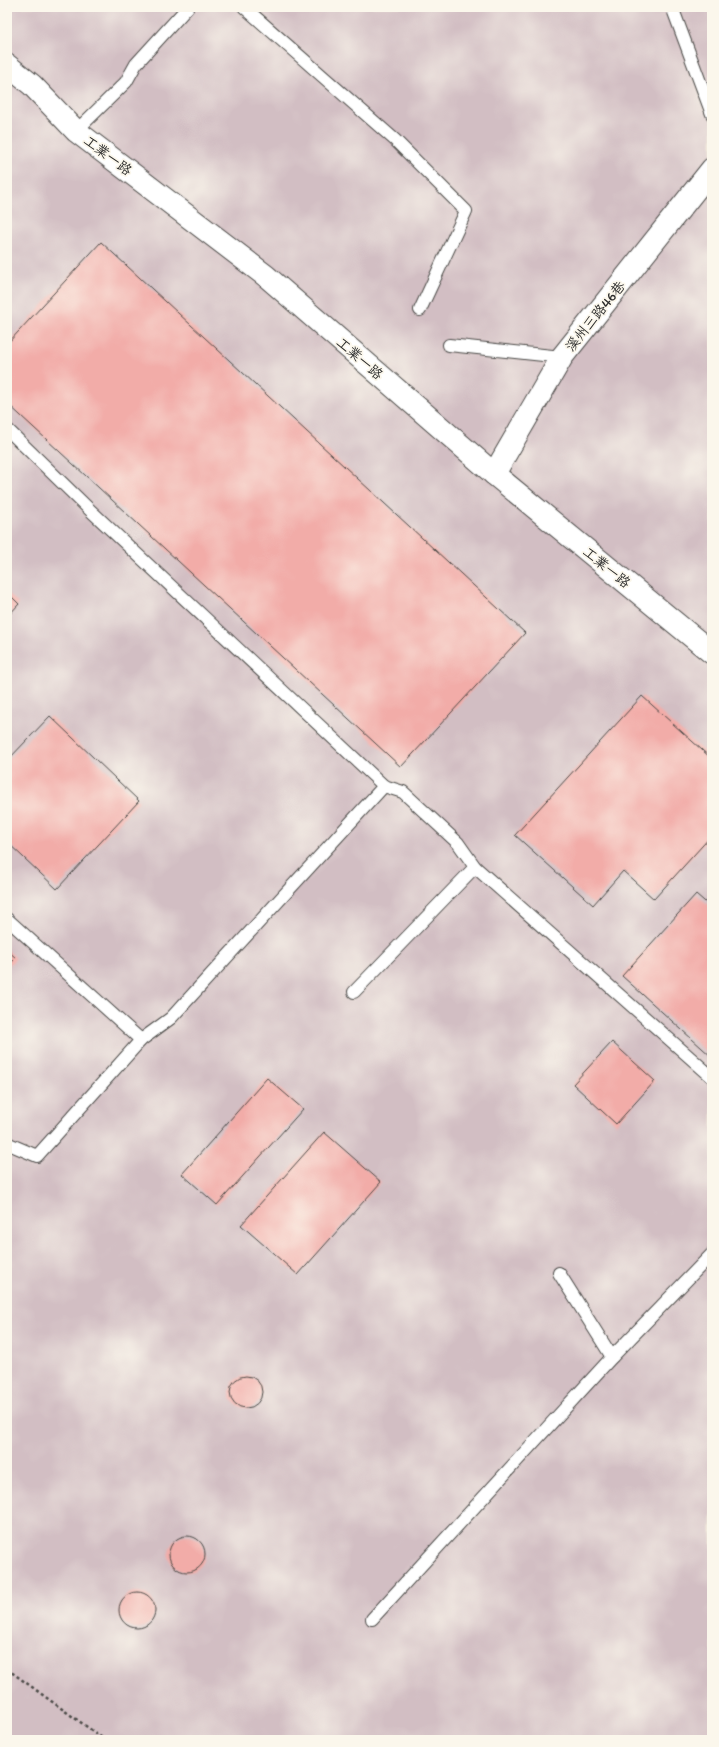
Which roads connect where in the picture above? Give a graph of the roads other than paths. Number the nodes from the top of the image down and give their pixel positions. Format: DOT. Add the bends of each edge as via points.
graph roads {
  1 [pos="188,7"];
  2 [pos="244,7"];
  3 [pos="672,7"];
  4 [pos="7,65"];
  5 [pos="712,114"];
  6 [pos="76,131"];
  7 [pos="712,169"];
  8 [pos="420,310"];
  9 [pos="449,345"];
  10 [pos="562,357"];
  11 [pos="7,429"];
  12 [pos="494,474"];
  13 [pos="712,653"];
  14 [pos="384,786"];
  15 [pos="474,867"];
  16 [pos="7,919"];
  17 [pos="354,992"];
  18 [pos="141,1040"];
  19 [pos="712,1077"];
  20 [pos="7,1142"];
  21 [pos="712,1254"];
  22 [pos="559,1273"];
  23 [pos="612,1357"];
  24 [pos="372,1619"];
  1 -- 6 [label="lane" via="136,64 126,82"];
  2 -- 8 [label="lane" via="395,140 466,211"];
  3 -- 5 [label="lane"];
  4 -- 6 [label="street, 工業一路" via="32,85"];
  6 -- 12 [label="street, 工業一路" via="266,276"];
  7 -- 10 [label="street, 溪州三路46巷"];
  9 -- 10 [label="lane"];
  10 -- 12 [label="street, 溪州三路46巷"];
  11 -- 14 [label="lane"];
  12 -- 13 [label="street, 工業一路"];
  14 -- 15 [label="lane" via="403,792 458,843"];
  14 -- 18 [label="lane" via="171,1018"];
  15 -- 17 [label="lane"];
  15 -- 19 [label="lane"];
  16 -- 18 [label="lane"];
  18 -- 20 [label="lane" via="37,1156"];
  21 -- 23 [label="lane"];
  22 -- 23 [label="lane"];
  23 -- 24 [label="lane"];
}
